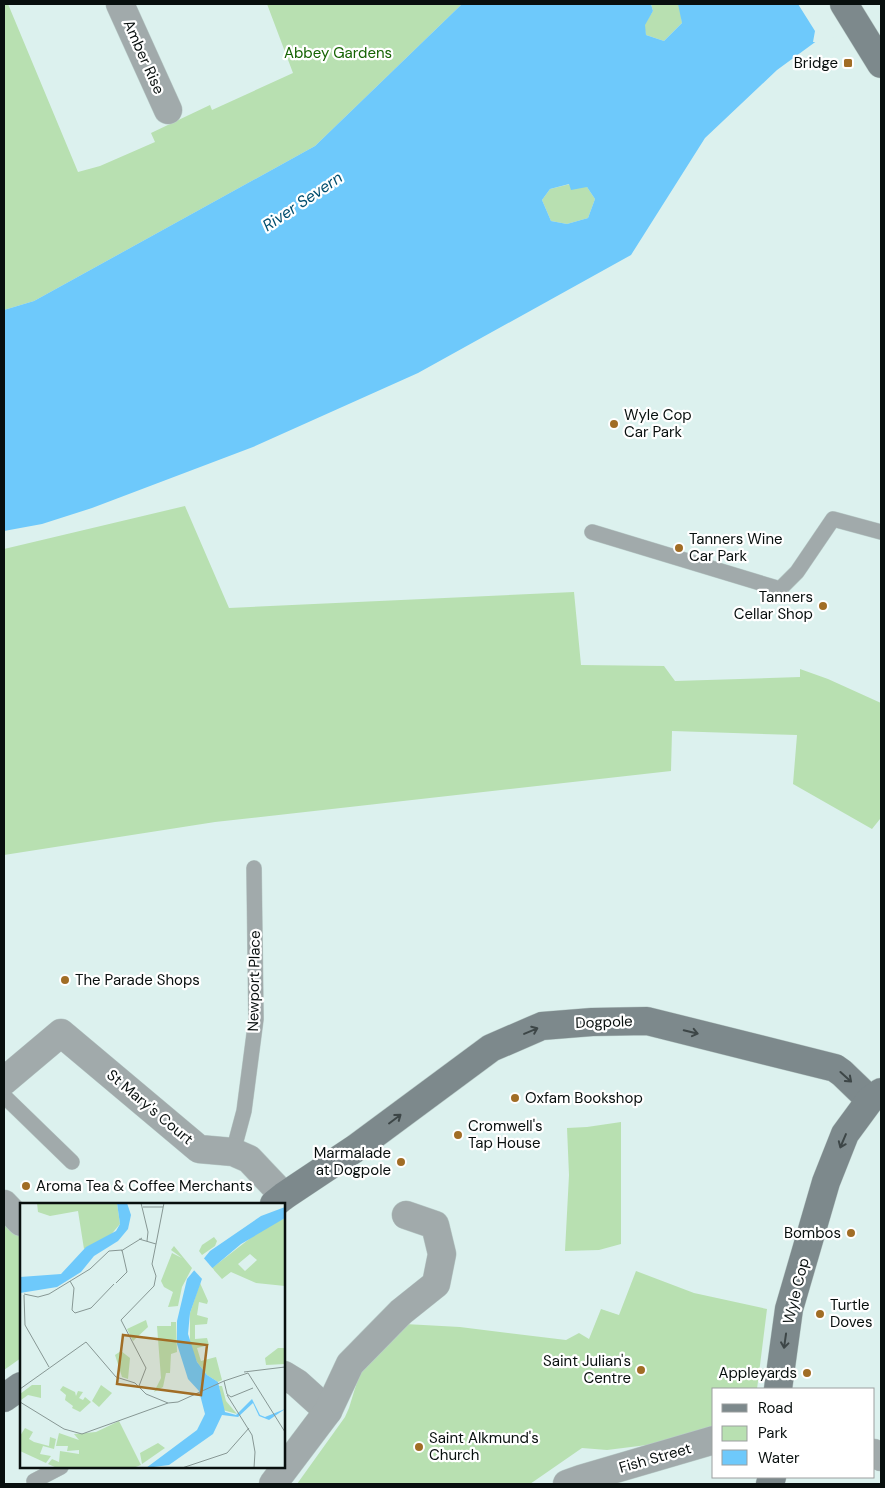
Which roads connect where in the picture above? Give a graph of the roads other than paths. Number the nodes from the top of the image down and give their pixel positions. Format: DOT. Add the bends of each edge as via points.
graph roads {
  1 [pos="120,4"];
  2 [pos="844,4"];
  3 [pos="881,64"];
  4 [pos="168,110"];
  5 [pos="592,532"];
  6 [pos="881,532"];
  7 [pos="254,868"];
  8 [pos="4,1081"];
  9 [pos="4,1096"];
  10 [pos="876,1096"];
  11 [pos="233,1152"];
  12 [pos="72,1162"];
  13 [pos="279,1200"];
  14 [pos="4,1204"];
  15 [pos="406,1215"];
  16 [pos="20,1221"];
  17 [pos="285,1377"];
  18 [pos="20,1387"];
  19 [pos="778,1388"];
  20 [pos="4,1398"];
  21 [pos="328,1411"];
  22 [pos="712,1441"];
  23 [pos="59,1468"];
  24 [pos="34,1481"];
  25 [pos="274,1484"];
  26 [pos="567,1484"];
  1 -- 4 [label="street, Amber Rise"];
  2 -- 3 [label="street"];
  5 -- 6 [label="lane" via="780,589 797,572 833,519"];
  7 -- 11 [label="lane, Newport Place" via="256,1019 244,1111"];
  8 -- 11 [label="street, St Mary's Court" via="62,1033 199,1149"];
  9 -- 12 [label="lane"];
  13 -- 10 [label="street, Dogpole, one-way" via="356,1148 491,1048 542,1026 647,1021 835,1068"];
  10 -- 19 [label="street, Wyle Cop, one-way" via="846,1134 826,1182 789,1309"];
  11 -- 13 [label="street, St Mary's Court" via="249,1158"];
  14 -- 16 [label="street"];
  15 -- 21 [label="street" via="435,1225 442,1254 436,1284 402,1312 350,1364"];
  17 -- 21 [label="street"];
  18 -- 20 [label="street"];
  21 -- 25 [label="street"];
  22 -- 26 [label="street, Fish Street"];
  23 -- 24 [label="lane"];
}
